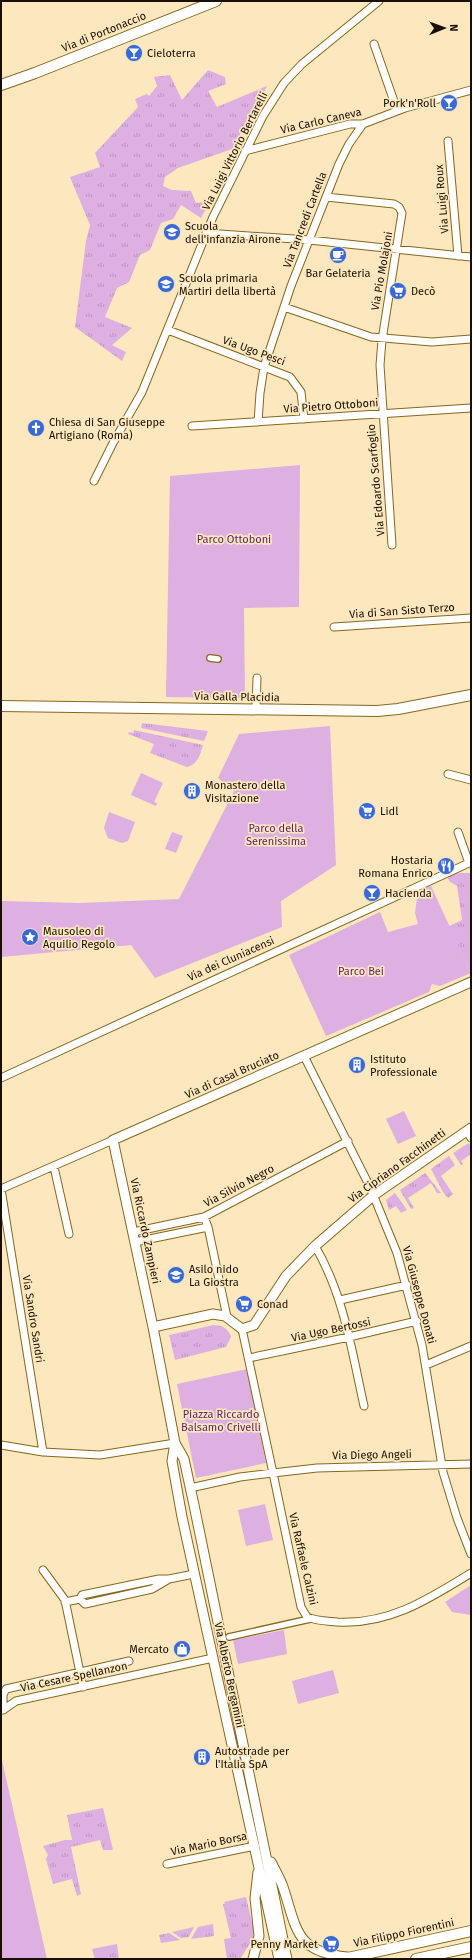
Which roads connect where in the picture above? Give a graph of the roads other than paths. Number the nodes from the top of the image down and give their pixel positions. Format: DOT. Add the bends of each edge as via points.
graph roads {
  1 [pos="216,1"];
  2 [pos="380,1"];
  3 [pos="374,44"];
  4 [pos="1,85"];
  5 [pos="471,90"];
  6 [pos="397,110"];
  7 [pos="363,124"];
  8 [pos="448,141"];
  9 [pos="245,151"];
  10 [pos="326,197"];
  11 [pos="206,233"];
  12 [pos="309,240"];
  13 [pos="397,250"];
  14 [pos="458,256"];
  15 [pos="471,257"];
  16 [pos="284,307"];
  17 [pos="168,330"];
  18 [pos="382,337"];
  19 [pos="471,339"];
  20 [pos="264,367"];
  21 [pos="471,408"];
  22 [pos="382,413"];
  23 [pos="304,419"];
  24 [pos="258,422"];
  25 [pos="192,426"];
  26 [pos="94,481"];
  27 [pos="392,545"];
  28 [pos="471,618"];
  29 [pos="334,627"];
  30 [pos="210,658"];
  31 [pos="218,659"];
  32 [pos="256,678"];
  33 [pos="471,695"];
  34 [pos="1,706"];
  35 [pos="256,709"];
  36 [pos="448,774"];
  37 [pos="471,780"];
  38 [pos="458,832"];
  39 [pos="470,862"];
  40 [pos="471,982"];
  41 [pos="304,1056"];
  42 [pos="1,1078"];
  43 [pos="470,1132"];
  44 [pos="113,1140"];
  45 [pos="348,1141"];
  46 [pos="54,1167"];
  47 [pos="1,1189"];
  48 [pos="374,1195"];
  49 [pos="204,1217"];
  50 [pos="208,1227"];
  51 [pos="133,1232"];
  52 [pos="69,1234"];
  53 [pos="135,1242"];
  54 [pos="315,1246"];
  55 [pos="407,1285"];
  56 [pos="340,1300"];
  57 [pos="227,1317"];
  58 [pos="417,1321"];
  59 [pos="153,1327"];
  60 [pos="242,1329"];
  61 [pos="349,1338"];
  62 [pos="471,1346"];
  63 [pos="249,1358"];
  64 [pos="426,1365"];
  65 [pos="364,1406"];
  66 [pos="175,1443"];
  67 [pos="1,1445"];
  68 [pos="43,1452"];
  69 [pos="442,1464"];
  70 [pos="471,1464"];
  71 [pos="273,1473"];
  72 [pos="190,1488"];
  73 [pos="471,1554"];
  74 [pos="43,1570"];
  75 [pos="471,1573"];
  76 [pos="194,1574"];
  77 [pos="65,1602"];
  78 [pos="310,1618"];
  79 [pos="229,1637"];
  80 [pos="226,1656"];
  81 [pos="213,1658"];
  82 [pos="129,1661"];
  83 [pos="80,1672"];
  84 [pos="83,1687"];
  85 [pos="255,1846"];
  86 [pos="266,1854"];
  87 [pos="167,1864"];
  88 [pos="258,1864"];
  89 [pos="471,1931"];
  90 [pos="471,1947"];
  91 [pos="345,1958"];
  92 [pos="253,1959"];
  93 [pos="279,1959"];
  94 [pos="287,1959"];
  95 [pos="416,1959"];
  1 -- 4 [label="main road, Via di Portonaccio"];
  2 -- 9 [label="street, Via Luigi Vittorio Bertarelli" via="318,50 290,76 263,116"];
  3 -- 6 [label="street"];
  5 -- 6 [label="street, Via Carlo Caneva"];
  6 -- 7 [label="street, Via Carlo Caneva"];
  7 -- 9 [label="street, Via Carlo Caneva" via="350,124"];
  7 -- 10 [label="street, Via Tancredi Cartella" via="346,149"];
  8 -- 14 [label="street, Via Luigi Roux"];
  9 -- 11 [label="street, Via Luigi Vittorio Bertarelli"];
  10 -- 12 [label="street, Via Tancredi Cartella"];
  10 -- 13 [label="street, Via Pio Molajoni" via="397,206 403,215"];
  11 -- 12 [label="street"];
  11 -- 17 [label="street, Via Luigi Vittorio Bertarelli"];
  12 -- 13 [label="street"];
  12 -- 16 [label="street, Via Tancredi Cartella"];
  13 -- 14 [label="street"];
  13 -- 18 [label="street, Via Pio Molajoni"];
  14 -- 15 [label="street"];
  16 -- 18 [label="street" via="358,333"];
  16 -- 20 [label="street, Via Tancredi Cartella"];
  17 -- 20 [label="street, Via Ugo Pesci"];
  17 -- 26 [label="street, Via Luigi Vittorio Bertarelli" via="142,392"];
  18 -- 19 [label="street" via="432,342"];
  18 -- 22 [label="street, Via Pio Molajoni"];
  20 -- 23 [label="street, Via Ugo Pesci" via="288,375 295,382 302,395"];
  20 -- 24 [label="street, Via Tancredi Cartella"];
  21 -- 22 [label="street, Via Pietro Ottoboni"];
  22 -- 23 [label="street, Via Pietro Ottoboni"];
  22 -- 27 [label="street, Via Edoardo Scarfoglio"];
  23 -- 24 [label="street, Via Pietro Ottoboni"];
  24 -- 25 [label="street, Via Pietro Ottoboni"];
  28 -- 29 [label="street, Via di San Sisto Terzo"];
  30 -- 31 [label="street"];
  32 -- 35 [label="street"];
  33 -- 35 [label="main road, Via Galla Placidia" via="377,711"];
  34 -- 35 [label="main road, Via Galla Placidia"];
  36 -- 37 [label="street"];
  38 -- 39 [label="street"];
  39 -- 42 [label="street, Via dei Cluniacensi"];
  40 -- 41 [label="street, Via di Casal Bruciato"];
  41 -- 44 [label="street, Via di Casal Bruciato"];
  41 -- 45 [label="street, Via Giuseppe Donati"];
  43 -- 48 [label="street, Via Cipriano Facchinetti"];
  44 -- 46 [label="street, Via di Casal Bruciato"];
  44 -- 51 [label="street, Via Riccardo Zampieri"];
  45 -- 48 [label="street, Via Giuseppe Donati"];
  45 -- 49 [label="street, Via Silvio Negro"];
  46 -- 47 [label="street, Via di Casal Bruciato"];
  46 -- 52 [label="street"];
  47 -- 68 [label="street, Via Sandro Sandri"];
  48 -- 54 [label="street, Via Cipriano Facchinetti"];
  48 -- 55 [label="street, Via Giuseppe Donati"];
  49 -- 50 [label="street"];
  49 -- 51 [label="street, Via Silvio Negro"];
  50 -- 53 [label="street"];
  50 -- 57 [label="street"];
  51 -- 53 [label="street, Via Riccardo Zampieri"];
  53 -- 59 [label="street, Via Riccardo Zampieri"];
  54 -- 56 [label="street"];
  54 -- 60 [label="street, Via Cipriano Facchinetti" via="286,1276 256,1324"];
  55 -- 56 [label="street"];
  55 -- 58 [label="street, Via Giuseppe Donati"];
  56 -- 61 [label="street"];
  57 -- 59 [label="street" via="208,1314"];
  57 -- 60 [label="street"];
  58 -- 61 [label="street, Via Ugo Bertossi"];
  58 -- 64 [label="street, Via Giuseppe Donati"];
  59 -- 66 [label="street"];
  60 -- 63 [label="street"];
  61 -- 63 [label="street, Via Ugo Bertossi"];
  61 -- 65 [label="street"];
  62 -- 64 [label="street"];
  63 -- 71 [label="street"];
  64 -- 69 [label="street, Via Giuseppe Donati"];
  66 -- 68 [label="street" via="100,1455"];
  66 -- 72 [label="street" via="184,1458"];
  66 -- 76 [label="street, Via Alberto Bergamini" via="172,1461"];
  67 -- 68 [label="street"];
  69 -- 70 [label="street, Via Diego Angeli"];
  69 -- 71 [label="street, Via Diego Angeli" via="317,1468"];
  69 -- 73 [label="street, Via Giuseppe Donati" via="455,1513"];
  71 -- 72 [label="street"];
  71 -- 78 [label="street, Via Raffaele Calzini" via="301,1607 305,1616"];
  72 -- 80 [label="street, Via Alberto Bergamini"];
  74 -- 77 [label="street"];
  75 -- 78 [label="street, Via Raffaele Calzini" via="424,1602 379,1619 346,1622"];
  76 -- 77 [label="street" via="82,1595 80,1599"];
  76 -- 81 [label="street, Via Alberto Bergamini"];
  77 -- 83 [label="street"];
  78 -- 79 [label="street"];
  80 -- 81 [label="street, Via Cesare Spellanzon"];
  80 -- 86 [label="street, Via Alberto Bergamini"];
  81 -- 84 [label="street, Via Cesare Spellanzon"];
  81 -- 85 [label="street, Via Alberto Bergamini"];
  82 -- 83 [label="street, Via Cesare Spellanzon"];
  83 -- 84 [label="street"];
  83 -- 84 [label="street, Via Cesare Spellanzon" via="6,1689 3,1695 3,1710 16,1701"];
  85 -- 87 [label="street, Via Mario Borsa"];
  85 -- 88 [label="street, Via Alberto Bergamini"];
  86 -- 91 [label="street" via="280,1879 291,1918 299,1934 311,1946 322,1952"];
  86 -- 94 [label="street, Via Alberto Bergamini"];
  88 -- 92 [label="street" via="255,1892 259,1936"];
  88 -- 93 [label="street, Via Alberto Bergamini"];
  89 -- 91 [label="main road, Via Filippo Fiorentini"];
  90 -- 95 [label="main road"];
}
